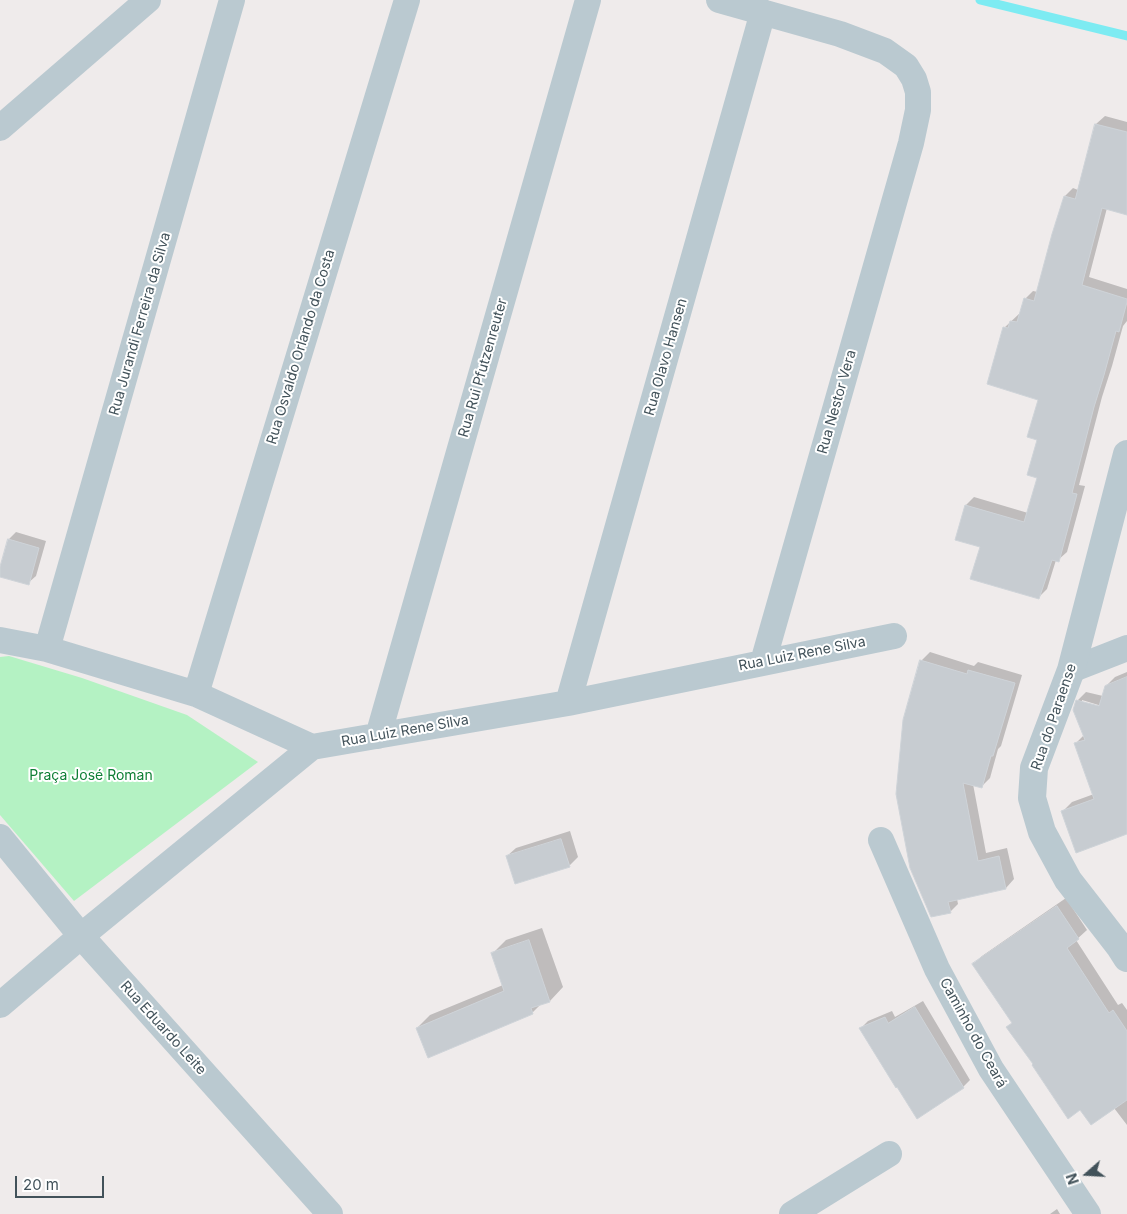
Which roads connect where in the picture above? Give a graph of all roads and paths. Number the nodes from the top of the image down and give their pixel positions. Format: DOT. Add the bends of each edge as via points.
graph roads {
  1 [pos="148,0"];
  2 [pos="232,0"];
  3 [pos="407,0"];
  4 [pos="588,0"];
  5 [pos="719,0"];
  6 [pos="763,12"];
  7 [pos="0,128"];
  8 [pos="1127,454"];
  9 [pos="894,636"];
  10 [pos="0,640"];
  11 [pos="47,648"];
  12 [pos="1127,648"];
  13 [pos="763,662"];
  14 [pos="1070,670"];
  15 [pos="196,694"];
  16 [pos="568,703"];
  17 [pos="378,736"];
  18 [pos="312,747"];
  19 [pos="0,838"];
  20 [pos="881,840"];
  21 [pos="80,936"];
  22 [pos="1125,950"];
  23 [pos="0,1005"];
  24 [pos="889,1154"];
  25 [pos="330,1214"];
  26 [pos="792,1214"];
  27 [pos="1088,1214"];
  1 -- 7 [label="street"];
  2 -- 11 [label="street, Rua Jurandi Ferreira da Silva"];
  3 -- 15 [label="street, Rua Osvaldo Orlando da Costa"];
  4 -- 17 [label="street, Rua Rui Pfutzenreuter"];
  5 -- 6 [label="street, Rua Nestor Vera"];
  6 -- 13 [label="street, Rua Nestor Vera" via="885,50 906,66 918,92 911,143"];
  6 -- 16 [label="street, Rua Olavo Hansen"];
  8 -- 14 [label="street, Rua do Paraense"];
  9 -- 13 [label="street, Rua Luiz Rene Silva"];
  10 -- 11 [label="street"];
  11 -- 15 [label="street"];
  12 -- 14 [label="street"];
  13 -- 16 [label="street, Rua Luiz Rene Silva"];
  14 -- 22 [label="street, Rua do Paraense" via="1034,768 1032,798 1042,832 1068,880"];
  15 -- 18 [label="street"];
  16 -- 17 [label="street, Rua Luiz Rene Silva"];
  17 -- 18 [label="street, Rua Luiz Rene Silva"];
  18 -- 21 [label="street, Rua Luiz Rene Silva"];
  19 -- 21 [label="street, Rua Eduardo Leite"];
  20 -- 27 [label="street, Caminho do Ceará" via="937,969 991,1070"];
  21 -- 23 [label="street, Rua Luiz Rene Silva"];
  21 -- 25 [label="street, Rua Eduardo Leite"];
  24 -- 26 [label="street"];
}
